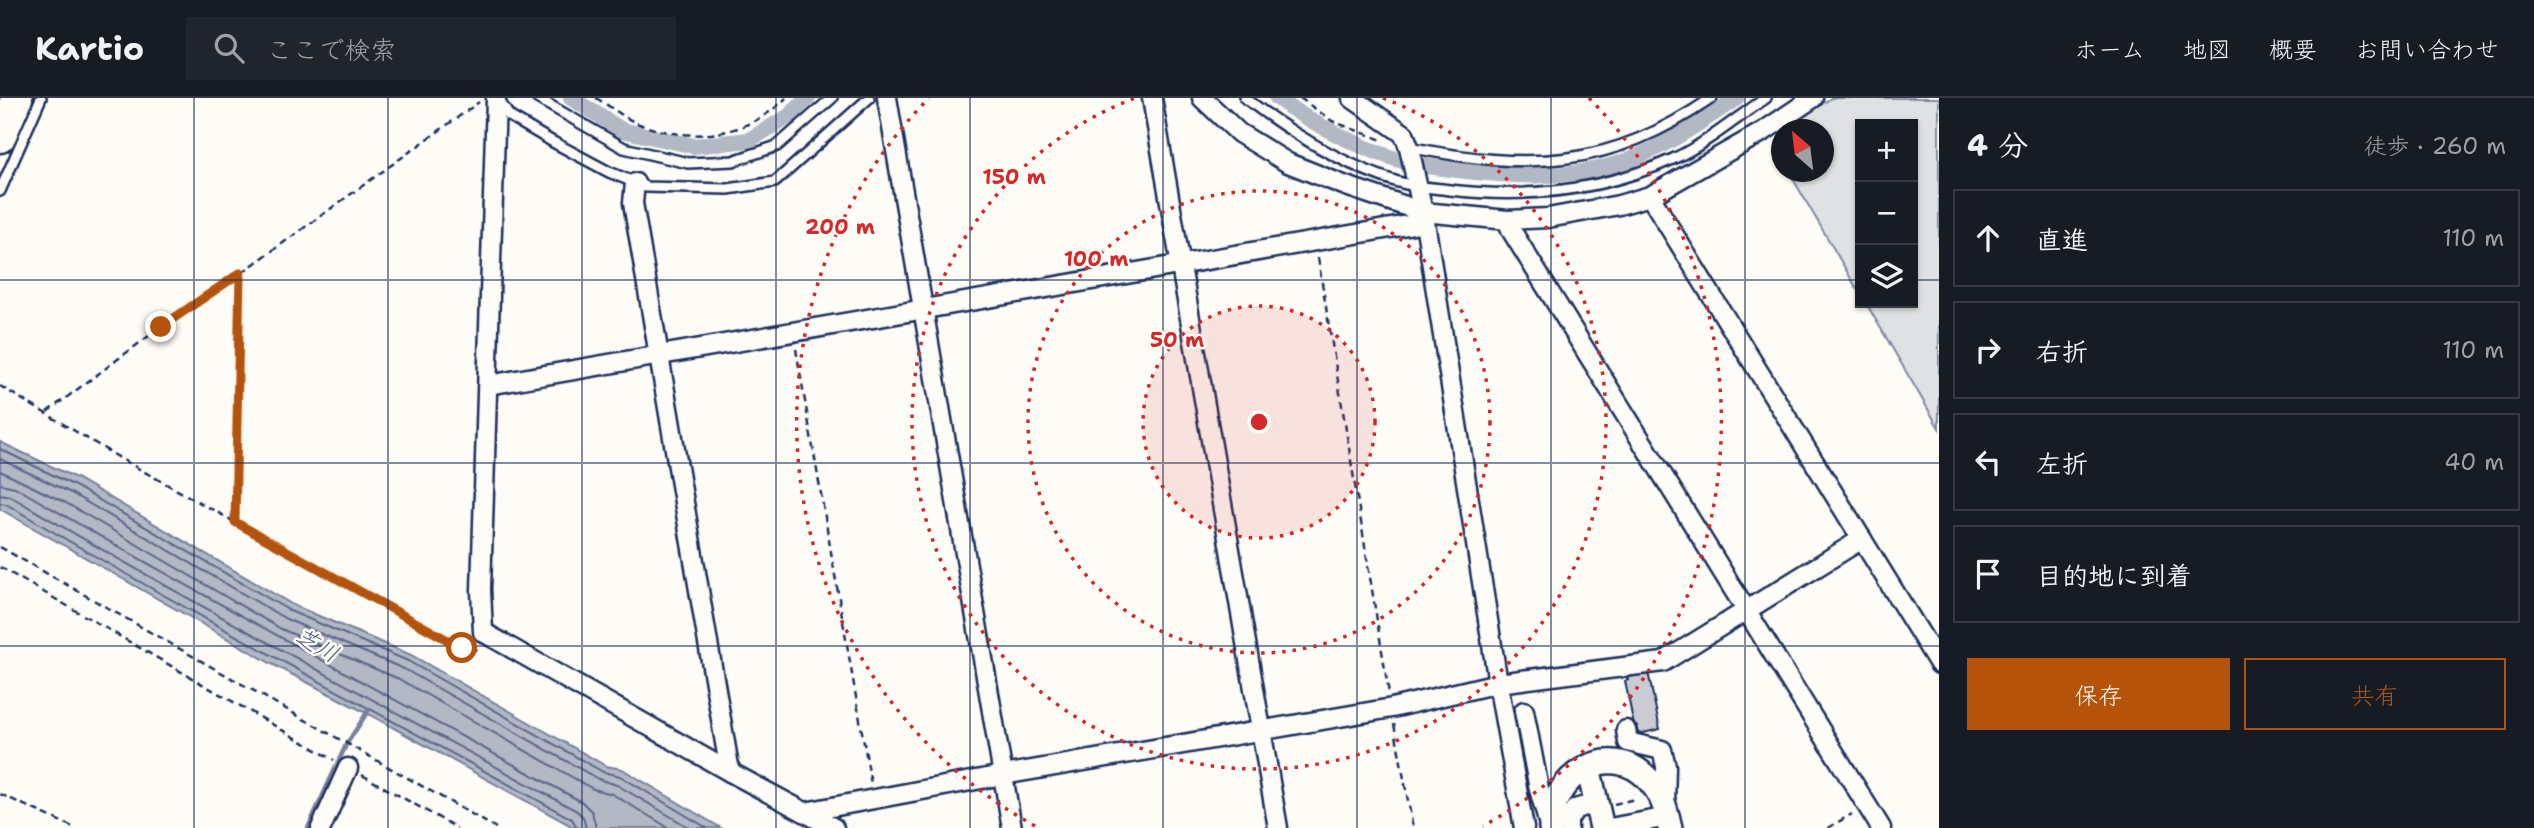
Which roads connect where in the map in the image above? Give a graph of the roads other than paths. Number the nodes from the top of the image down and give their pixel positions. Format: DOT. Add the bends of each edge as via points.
graph roads {
  1 [pos="17,98"];
  2 [pos="41,98"];
  3 [pos="496,98"];
  4 [pos="537,98"];
  5 [pos="832,98"];
  6 [pos="869,98"];
  7 [pos="887,98"];
  8 [pos="1152,98"];
  9 [pos="1202,98"];
  10 [pos="1245,98"];
  11 [pos="1352,98"];
  12 [pos="1712,98"];
  13 [pos="1766,98"];
  14 [pos="1813,98"];
  15 [pos="0,137"];
  16 [pos="1409,149"];
  17 [pos="635,183"];
  18 [pos="1415,183"];
  19 [pos="0,191"];
  20 [pos="1650,196"];
  21 [pos="1424,217"];
  22 [pos="1508,220"];
  23 [pos="1182,264"];
  24 [pos="922,308"];
  25 [pos="661,355"];
  26 [pos="488,384"];
  27 [pos="1862,539"];
  28 [pos="1746,611"];
  29 [pos="1939,664"];
  30 [pos="1498,683"];
  31 [pos="1524,711"];
  32 [pos="1626,730"];
  33 [pos="1261,731"];
  34 [pos="1588,767"];
  35 [pos="348,768"];
  36 [pos="730,772"];
  37 [pos="1003,775"];
  38 [pos="806,812"];
  39 [pos="1598,813"];
  40 [pos="1668,817"];
  41 [pos="321,828"];
  42 [pos="834,828"];
  43 [pos="1012,828"];
  44 [pos="1278,828"];
  45 [pos="1524,828"];
  46 [pos="1550,828"];
  47 [pos="1568,828"];
  48 [pos="1610,828"];
  49 [pos="1881,828"];
  1 -- 15 [label="highway"];
  2 -- 19 [label="lane"];
  3 -- 17 [label="lane" via="509,116"];
  3 -- 26 [label="street"];
  4 -- 5 [label="lane" via="624,148 688,163 733,161 777,146"];
  6 -- 17 [label="lane" via="775,182 728,189"];
  7 -- 24 [label="street"];
  8 -- 23 [label="street"];
  9 -- 21 [label="street" via="1239,133 1288,163"];
  10 -- 18 [label="lane" via="1287,130 1338,157 1388,178"];
  11 -- 16 [label="street" via="1404,134"];
  12 -- 16 [label="lane" via="1652,134 1606,151 1558,160 1507,162"];
  13 -- 18 [label="lane" via="1675,158 1616,181 1517,194"];
  14 -- 20 [label="street"];
  16 -- 18 [label="street"];
  17 -- 25 [label="street" via="634,204"];
  18 -- 21 [label="street"];
  20 -- 22 [label="street" via="1584,212"];
  20 -- 27 [label="street"];
  21 -- 22 [label="street"];
  21 -- 23 [label="street"];
  21 -- 30 [label="street"];
  22 -- 28 [label="street"];
  23 -- 24 [label="street"];
  23 -- 33 [label="street"];
  24 -- 25 [label="street"];
  24 -- 37 [label="street"];
  25 -- 26 [label="street"];
  25 -- 36 [label="street"];
  26 -- 36 [label="street" via="483,632"];
  27 -- 28 [label="street"];
  27 -- 29 [label="street"];
  28 -- 30 [label="street" via="1663,662 1616,676"];
  28 -- 49 [label="street"];
  30 -- 33 [label="street"];
  30 -- 45 [label="street"];
  31 -- 46 [label="street"];
  32 -- 40 [label="street" via="1628,742 1662,750"];
  33 -- 37 [label="street"];
  33 -- 44 [label="street"];
  34 -- 39 [label="street"];
  34 -- 40 [label="street" via="1620,763 1634,769 1659,792"];
  34 -- 46 [label="street" via="1560,788"];
  35 -- 41 [label="street"];
  36 -- 38 [label="street"];
  37 -- 38 [label="street"];
  37 -- 43 [label="street"];
  38 -- 42 [label="street"];
  39 -- 47 [label="street" via="1575,809"];
  40 -- 48 [label="street" via="1635,817"];
}
